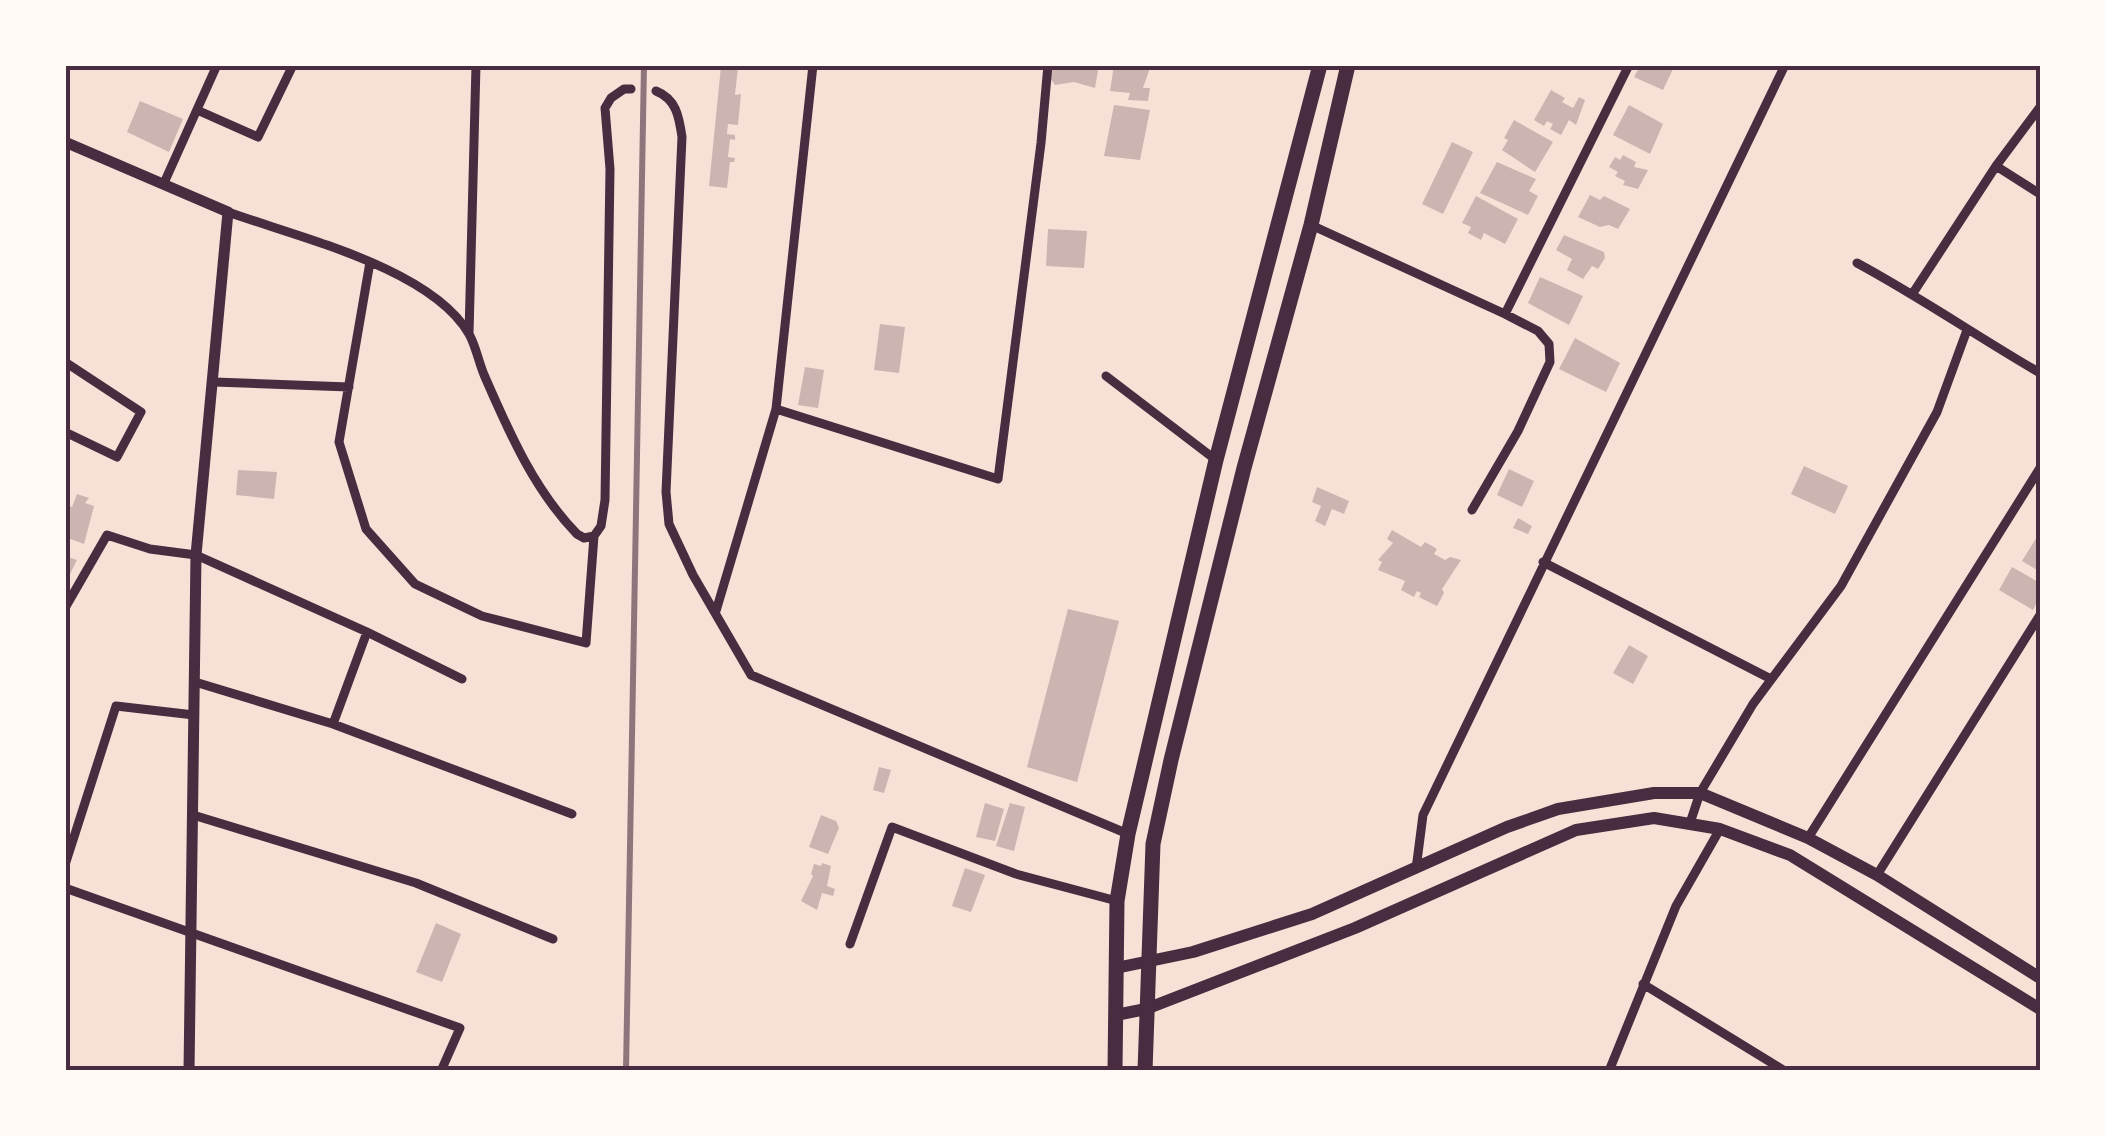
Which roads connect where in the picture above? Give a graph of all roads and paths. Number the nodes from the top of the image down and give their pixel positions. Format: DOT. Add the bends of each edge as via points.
graph roads {
  1 [pos="217,65"];
  2 [pos="293,65"];
  3 [pos="476,65"];
  4 [pos="813,65"];
  5 [pos="1048,65"];
  6 [pos="1320,65"];
  7 [pos="1348,65"];
  8 [pos="1629,65"];
  9 [pos="1785,65"];
  10 [pos="630,89"];
  11 [pos="656,91"];
  12 [pos="2040,107"];
  13 [pos="197,110"];
  14 [pos="65,142"];
  15 [pos="1996,166"];
  16 [pos="164,183"];
  17 [pos="2040,194"];
  18 [pos="228,212"];
  19 [pos="1311,225"];
  20 [pos="370,262"];
  21 [pos="1857,263"];
  22 [pos="1913,293"];
  23 [pos="1505,314"];
  24 [pos="1967,330"];
  25 [pos="469,334"];
  26 [pos="65,362"];
  27 [pos="2040,373"];
  28 [pos="1106,376"];
  29 [pos="214,382"];
  30 [pos="349,387"];
  31 [pos="776,409"];
  32 [pos="65,432"];
  33 [pos="1216,460"];
  34 [pos="2040,468"];
  35 [pos="1472,510"];
  36 [pos="594,536"];
  37 [pos="196,555"];
  38 [pos="1543,562"];
  39 [pos="65,608"];
  40 [pos="716,611"];
  41 [pos="2040,616"];
  42 [pos="367,632"];
  43 [pos="462,679"];
  44 [pos="1771,679"];
  45 [pos="194,682"];
  46 [pos="194,715"];
  47 [pos="332,724"];
  48 [pos="1700,793"];
  49 [pos="572,814"];
  50 [pos="193,815"];
  51 [pos="1690,823"];
  52 [pos="1720,828"];
  53 [pos="1128,834"];
  54 [pos="1808,838"];
  55 [pos="65,865"];
  56 [pos="1416,869"];
  57 [pos="1876,875"];
  58 [pos="65,888"];
  59 [pos="1117,902"];
  60 [pos="191,935"];
  61 [pos="553,938"];
  62 [pos="850,944"];
  63 [pos="1147,962"];
  64 [pos="1116,968"];
  65 [pos="2040,978"];
  66 [pos="1643,984"];
  67 [pos="2039,1006"];
  68 [pos="1146,1008"];
  69 [pos="1116,1015"];
  70 [pos="189,1071"];
  71 [pos="440,1071"];
  72 [pos="1116,1071"];
  73 [pos="1145,1071"];
  74 [pos="1609,1071"];
  75 [pos="1785,1071"];
  1 -- 13 [label="street"];
  2 -- 13 [label="street" via="258,137"];
  3 -- 25 [label="street"];
  4 -- 31 [label="street"];
  5 -- 31 [label="street" via="998,479"];
  6 -- 33 [label="main road"];
  7 -- 19 [label="main road"];
  8 -- 23 [label="street"];
  9 -- 38 [label="street"];
  10 -- 36 [label="street" via="605,108 605,500"];
  11 -- 40 [label="street" via="670,99 682,137 669,524"];
  12 -- 15 [label="street"];
  13 -- 16 [label="street"];
  14 -- 16 [label="street"];
  15 -- 17 [label="street"];
  15 -- 22 [label="street"];
  16 -- 18 [label="street"];
  18 -- 20 [label="street"];
  18 -- 29 [label="street"];
  19 -- 23 [label="street"];
  19 -- 63 [label="main road" via="1171,760 1153,844"];
  20 -- 25 [label="street" via="429,290"];
  20 -- 30 [label="street"];
  21 -- 22 [label="street"];
  22 -- 24 [label="street"];
  23 -- 35 [label="street" via="1538,332 1550,362"];
  24 -- 27 [label="street"];
  24 -- 44 [label="street" via="1936,412 1841,586"];
  25 -- 36 [label="street" via="524,462 562,519 577,534"];
  26 -- 32 [label="street" via="141,412 117,457"];
  28 -- 33 [label="street"];
  29 -- 30 [label="street"];
  29 -- 37 [label="street"];
  30 -- 36 [label="street" via="339,442 366,529 415,584 482,616 586,643"];
  31 -- 40 [label="street"];
  33 -- 53 [label="main road"];
  34 -- 54 [label="street"];
  37 -- 39 [label="street" via="107,535"];
  37 -- 42 [label="street"];
  37 -- 45 [label="street"];
  38 -- 44 [label="street"];
  38 -- 56 [label="street" via="1424,814"];
  40 -- 53 [label="street" via="751,676"];
  41 -- 57 [label="street"];
  42 -- 43 [label="street"];
  42 -- 47 [label="street"];
  44 -- 48 [label="street"];
  45 -- 46 [label="street"];
  45 -- 47 [label="street"];
  46 -- 50 [label="street"];
  46 -- 55 [label="street" via="116,706"];
  47 -- 49 [label="street"];
  48 -- 51 [label="street"];
  48 -- 54 [label="main road"];
  48 -- 56 [label="main road" via="1654,793 1558,809"];
  50 -- 60 [label="street"];
  50 -- 61 [label="street" via="416,882"];
  51 -- 52 [label="main road"];
  51 -- 68 [label="main road" via="1654,818 1576,830 1355,928"];
  52 -- 66 [label="street"];
  52 -- 67 [label="main road" via="1835,880"];
  53 -- 59 [label="main road"];
  54 -- 57 [label="main road"];
  56 -- 63 [label="main road" via="1244,938"];
  57 -- 65 [label="main road"];
  58 -- 60 [label="street"];
  59 -- 62 [label="street" via="1016,874 892,827"];
  59 -- 64 [label="main road"];
  60 -- 70 [label="street"];
  60 -- 71 [label="street" via="460,1028"];
  63 -- 64 [label="main road"];
  63 -- 68 [label="main road"];
  64 -- 69 [label="main road"];
  66 -- 74 [label="street"];
  66 -- 75 [label="street"];
  68 -- 69 [label="main road"];
  68 -- 73 [label="main road"];
  69 -- 72 [label="main road"];
}
